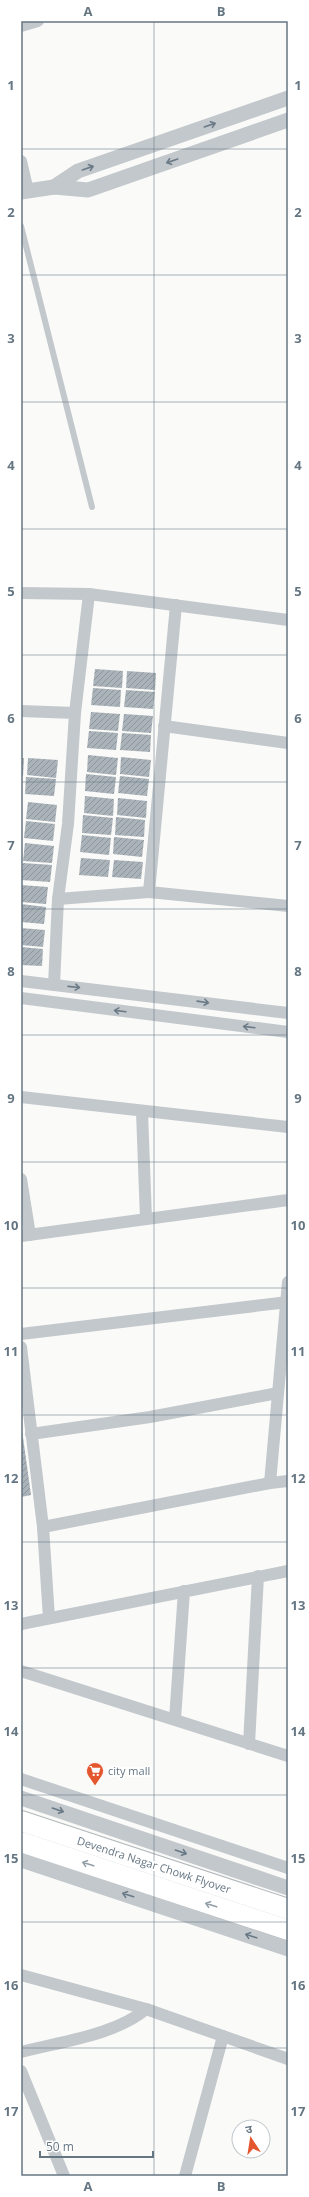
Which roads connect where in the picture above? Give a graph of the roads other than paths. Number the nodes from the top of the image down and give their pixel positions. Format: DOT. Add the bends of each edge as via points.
graph roads {
  1 [pos="38,21"];
  2 [pos="21,26"];
  3 [pos="288,98"];
  4 [pos="288,120"];
  5 [pos="21,161"];
  6 [pos="54,188"];
  7 [pos="24,192"];
  8 [pos="21,226"];
  9 [pos="92,507"];
  10 [pos="21,593"];
  11 [pos="89,594"];
  12 [pos="176,605"];
  13 [pos="288,620"];
  14 [pos="21,711"];
  15 [pos="75,714"];
  16 [pos="164,726"];
  17 [pos="288,743"];
  18 [pos="149,892"];
  19 [pos="58,898"];
  20 [pos="288,906"];
  21 [pos="21,981"];
  22 [pos="54,985"];
  23 [pos="21,998"];
  24 [pos="288,1013"];
  25 [pos="288,1032"];
  26 [pos="21,1097"];
  27 [pos="142,1112"];
  28 [pos="288,1127"];
  29 [pos="21,1179"];
  30 [pos="288,1200"];
  31 [pos="146,1219"];
  32 [pos="25,1236"];
  33 [pos="288,1282"];
  34 [pos="287,1302"];
  35 [pos="21,1334"];
  36 [pos="21,1347"];
  37 [pos="278,1393"];
  38 [pos="32,1434"];
  39 [pos="288,1481"];
  40 [pos="270,1483"];
  41 [pos="43,1527"];
  42 [pos="288,1571"];
  43 [pos="258,1576"];
  44 [pos="184,1591"];
  45 [pos="49,1618"];
  46 [pos="21,1624"];
  47 [pos="21,1671"];
  48 [pos="175,1719"];
  49 [pos="249,1744"];
  50 [pos="288,1756"];
  51 [pos="21,1779"];
  52 [pos="21,1798"];
  53 [pos="21,1821"];
  54 [pos="21,1842"];
  55 [pos="21,1860"];
  56 [pos="288,1868"];
  57 [pos="288,1888"];
  58 [pos="288,1909"];
  59 [pos="288,1930"];
  60 [pos="288,1949"];
  61 [pos="21,1975"];
  62 [pos="146,2009"];
  63 [pos="223,2036"];
  64 [pos="21,2052"];
  65 [pos="288,2058"];
  66 [pos="21,2071"];
  67 [pos="64,2176"];
  68 [pos="185,2176"];
  1 -- 2 [label="street"];
  6 -- 3 [label="street, one-way" via="78,171"];
  4 -- 6 [label="street, one-way" via="88,190"];
  5 -- 7 [label="street"];
  6 -- 7 [label="street"];
  8 -- 9 [label="lane"];
  10 -- 11 [label="street"];
  11 -- 12 [label="street"];
  11 -- 15 [label="street"];
  12 -- 13 [label="street"];
  12 -- 16 [label="street"];
  14 -- 15 [label="street"];
  15 -- 19 [label="street" via="68,824"];
  16 -- 17 [label="street"];
  16 -- 18 [label="street"];
  18 -- 19 [label="street"];
  18 -- 20 [label="street"];
  19 -- 22 [label="street"];
  21 -- 22 [label="street"];
  22 -- 24 [label="street, one-way"];
  25 -- 23 [label="street, one-way"];
  26 -- 27 [label="street"];
  27 -- 28 [label="street"];
  27 -- 31 [label="street"];
  29 -- 32 [label="street"];
  30 -- 31 [label="street"];
  31 -- 32 [label="street"];
  33 -- 34 [label="street"];
  34 -- 35 [label="street"];
  34 -- 37 [label="street"];
  36 -- 38 [label="street"];
  37 -- 38 [label="street" via="150,1417"];
  37 -- 40 [label="street"];
  38 -- 41 [label="street"];
  39 -- 40 [label="street"];
  40 -- 41 [label="street"];
  41 -- 45 [label="street"];
  42 -- 43 [label="street"];
  43 -- 44 [label="street"];
  43 -- 49 [label="street"];
  44 -- 45 [label="street"];
  44 -- 48 [label="street"];
  45 -- 46 [label="street"];
  47 -- 48 [label="street"];
  48 -- 49 [label="street"];
  49 -- 50 [label="street"];
  51 -- 56 [label="street"];
  52 -- 57 [label="street, one-way"];
  53 -- 58 [label="highway, Devendra Nagar Chowk Flyover"];
  59 -- 54 [label="highway, Devendra Nagar Chowk Flyover, one-way"];
  60 -- 55 [label="street, one-way"];
  61 -- 62 [label="street"];
  62 -- 63 [label="street"];
  62 -- 64 [label="street" via="128,2022 99,2032"];
  63 -- 65 [label="street"];
  63 -- 68 [label="street"];
  66 -- 67 [label="street"];
}
